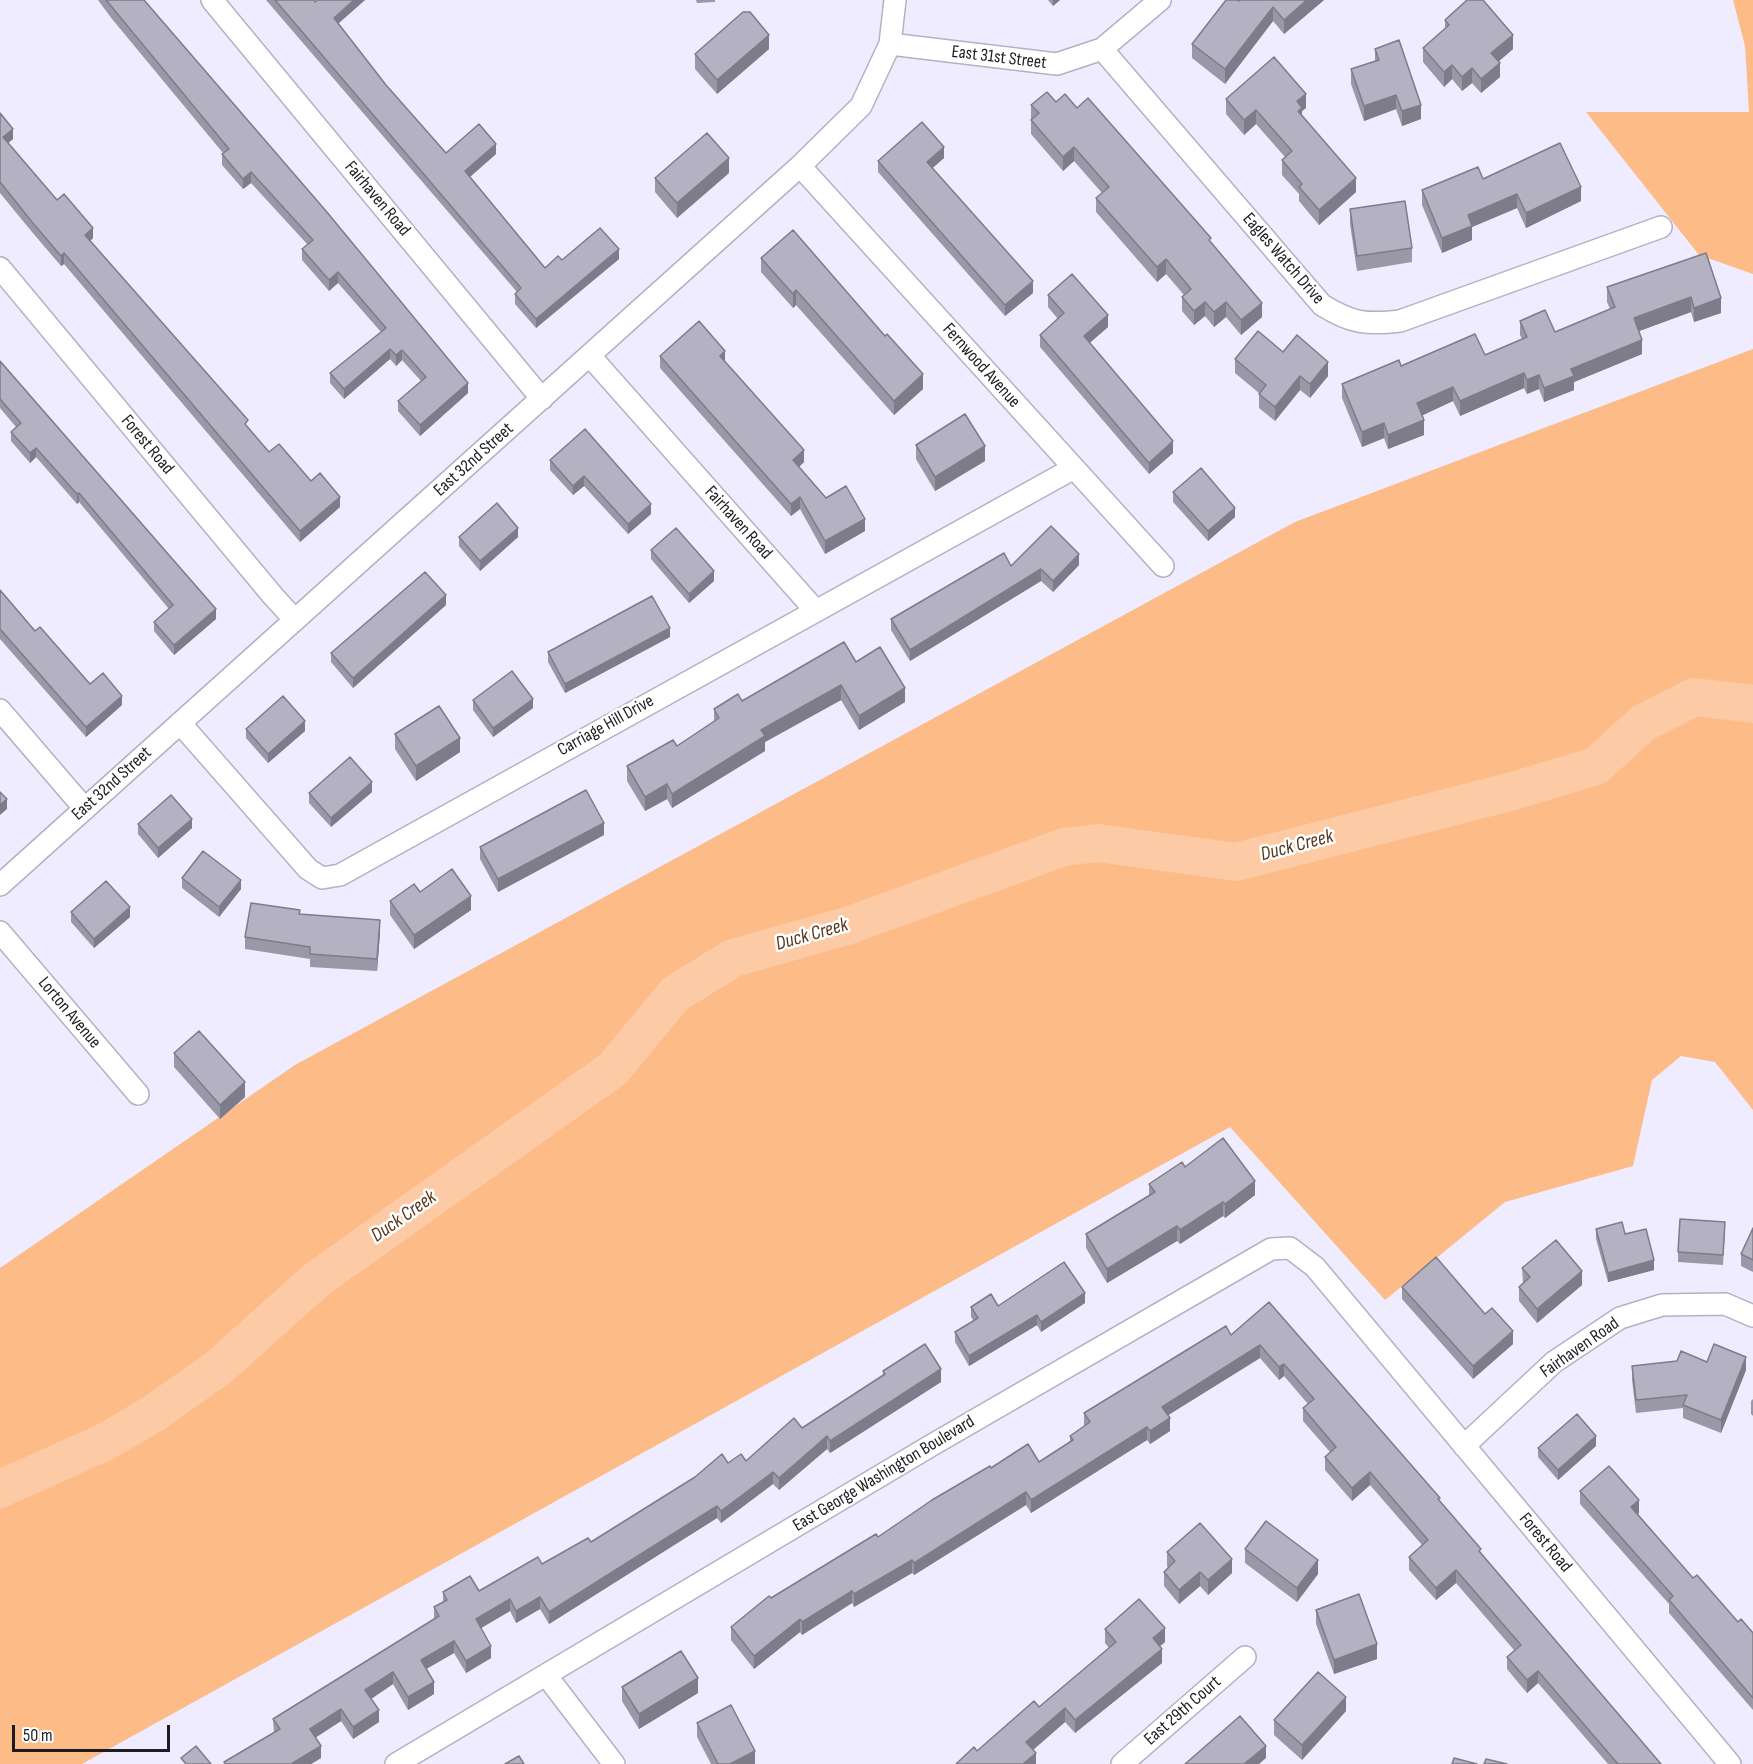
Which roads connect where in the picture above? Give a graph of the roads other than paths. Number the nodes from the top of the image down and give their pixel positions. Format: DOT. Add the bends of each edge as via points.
graph roads {
  1 [pos="212,0"];
  2 [pos="895,0"];
  3 [pos="1160,0"];
  4 [pos="891,44"];
  5 [pos="1102,49"];
  6 [pos="800,166"];
  7 [pos="1661,227"];
  8 [pos="0,268"];
  9 [pos="590,356"];
  10 [pos="542,399"];
  11 [pos="1074,468"];
  12 [pos="1162,566"];
  13 [pos="815,610"];
  14 [pos="296,620"];
  15 [pos="0,710"];
  16 [pos="180,723"];
  17 [pos="85,809"];
  18 [pos="0,885"];
  19 [pos="0,932"];
  20 [pos="138,1094"];
  21 [pos="1753,1316"];
  22 [pos="1360,1321"];
  23 [pos="1464,1446"];
  24 [pos="1245,1657"];
  25 [pos="546,1675"];
  26 [pos="396,1764"];
  27 [pos="614,1764"];
  28 [pos="1122,1764"];
  29 [pos="1730,1764"];
  1 -- 10 [label="street, Fairhaven Road"];
  2 -- 4 [label="street, East 32nd Street"];
  3 -- 5 [label="street, East 31st Street"];
  4 -- 5 [label="street, East 31st Street" via="1057,64"];
  4 -- 6 [label="street, East 32nd Street" via="861,106"];
  5 -- 7 [label="street, Eagles Watch Drive" via="1322,305 1344,319 1369,324 1400,321"];
  6 -- 9 [label="street, East 32nd Street"];
  6 -- 11 [label="street, Fernwood Avenue"];
  8 -- 14 [label="street, Forest Road"];
  9 -- 10 [label="street, East 32nd Street"];
  9 -- 13 [label="street, Fairhaven Road"];
  10 -- 14 [label="street, East 32nd Street"];
  11 -- 12 [label="street, Fernwood Avenue"];
  11 -- 13 [label="street, Carriage Hill Drive"];
  13 -- 16 [label="street, Carriage Hill Drive" via="340,875 322,878 308,869"];
  14 -- 16 [label="street, East 32nd Street"];
  15 -- 17 [label="street"];
  16 -- 17 [label="street, East 32nd Street"];
  17 -- 18 [label="street, East 32nd Street"];
  19 -- 20 [label="street, Lorton Avenue"];
  21 -- 23 [label="street, Fairhaven Road" via="1725,1304 1714,1304 1662,1305 1620,1318 1554,1362"];
  22 -- 23 [label="street, Forest Road"];
  22 -- 25 [label="street, East George Washington Boulevard" via="1315,1267 1290,1248 1271,1249"];
  23 -- 29 [label="street, Forest Road"];
  24 -- 28 [label="street, East 29th Court"];
  25 -- 26 [label="street, East George Washington Boulevard"];
  25 -- 27 [label="street"];
}
